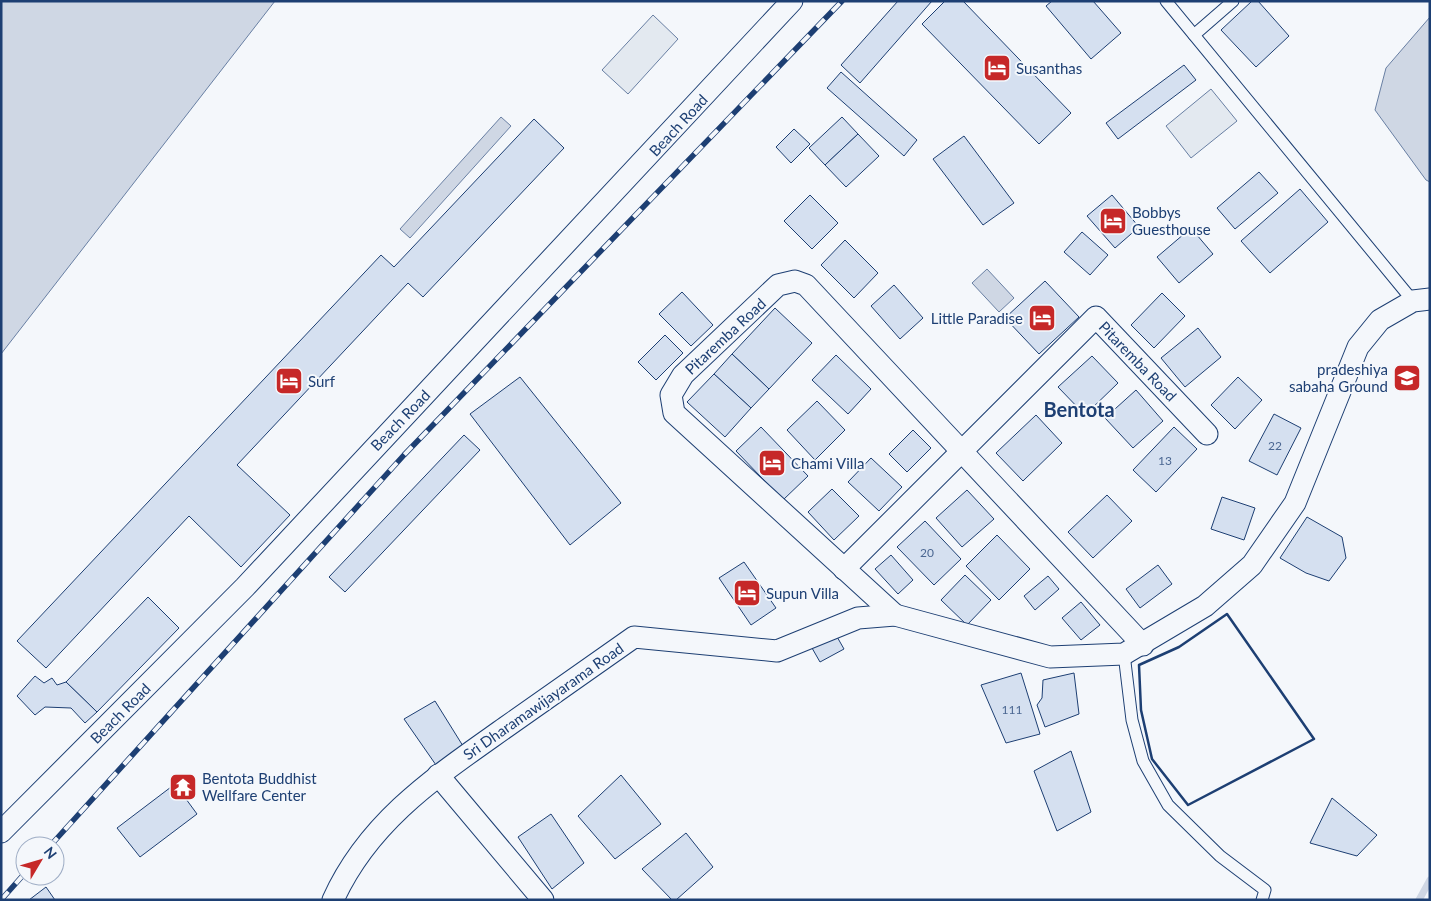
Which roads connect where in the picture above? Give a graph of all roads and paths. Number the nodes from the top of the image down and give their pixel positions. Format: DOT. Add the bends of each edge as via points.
graph roads {
  1 [pos="792,1"];
  2 [pos="1166,1"];
  3 [pos="1233,1"];
  4 [pos="1194,36"];
  5 [pos="1421,300"];
  6 [pos="1207,434"];
  7 [pos="961,452"];
  8 [pos="844,569"];
  9 [pos="895,615"];
  10 [pos="1143,645"];
  11 [pos="1124,654"];
  12 [pos="438,775"];
  13 [pos="1,832"];
  14 [pos="333,900"];
  15 [pos="543,900"];
  16 [pos="1262,900"];
  1 -- 13 [label="street, Beach Road" via="245,587"];
  2 -- 4 [label="lane"];
  3 -- 4 [label="lane"];
  4 -- 5 [label="lane"];
  5 -- 10 [label="street, Sri Dharamawijayarama Road" via="1380,320 1358,347 1295,502 1252,565 1205,606"];
  6 -- 7 [label="street, Pitaremba Road" via="1096,317"];
  7 -- 8 [label="street, Pitaremba Road"];
  7 -- 8 [label="street, Pitaremba Road" via="806,285 795,281 778,285 682,375 671,395 674,414"];
  7 -- 10 [label="street, Pitaremba Road"];
  8 -- 9 [label="street, Pitaremba Road"];
  9 -- 11 [label="street, Sri Dharamawijayarama Road" via="1050,657"];
  9 -- 12 [label="street, Sri Dharamawijayarama Road" via="858,618 777,651 634,637"];
  10 -- 11 [label="street, Sri Dharamawijayarama Road"];
  11 -- 16 [label="lane" via="1132,720 1143,761 1168,805 1220,856 1264,890"];
  12 -- 14 [label="street, Sri Dharamawijayarama Road" via="380,826 341,881"];
  12 -- 15 [label="street"];
}
